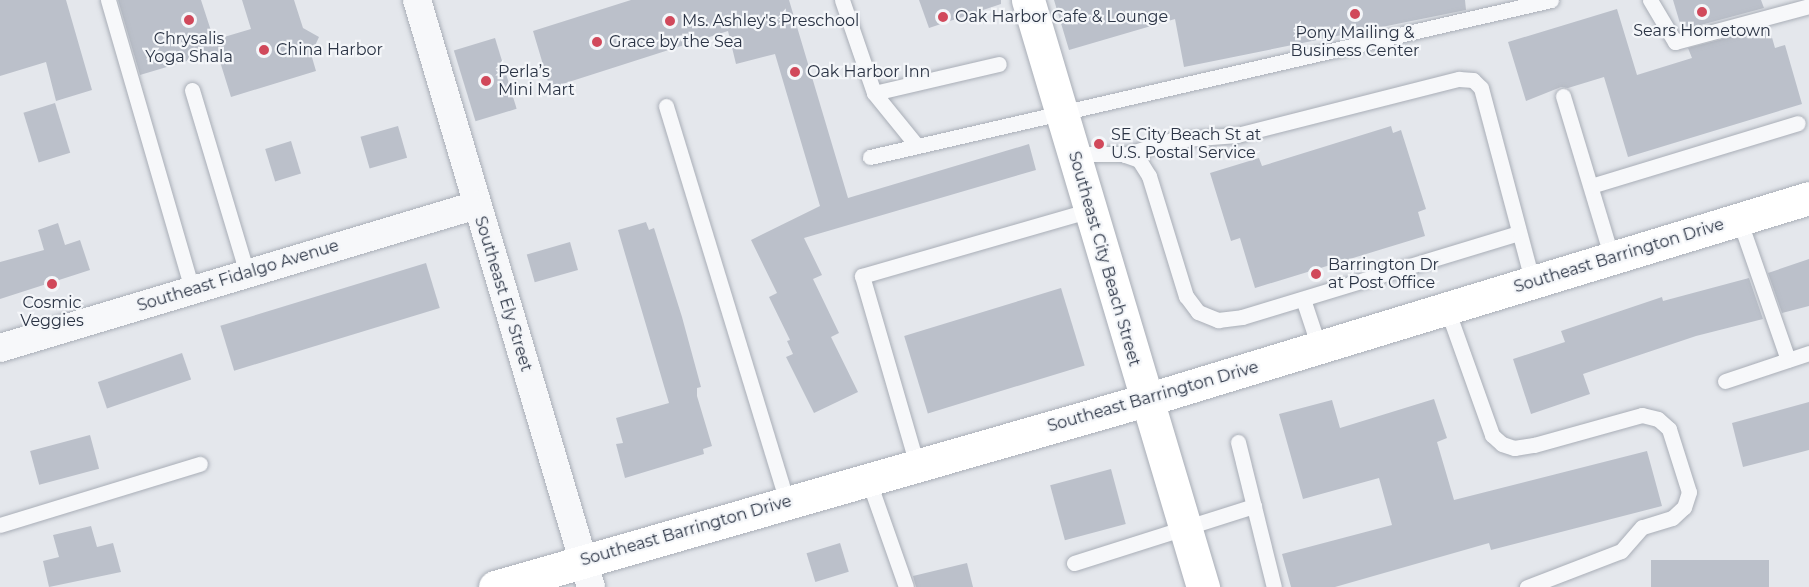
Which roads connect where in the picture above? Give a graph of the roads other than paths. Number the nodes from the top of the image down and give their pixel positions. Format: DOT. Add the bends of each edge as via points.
graph roads {
  1 [pos="108,0"];
  2 [pos="417,0"];
  3 [pos="842,0"];
  4 [pos="1028,0"];
  5 [pos="1551,0"];
  6 [pos="1650,0"];
  7 [pos="1809,6"];
  8 [pos="999,64"];
  9 [pos="192,90"];
  10 [pos="874,93"];
  11 [pos="1563,96"];
  12 [pos="666,106"];
  13 [pos="1061,112"];
  14 [pos="1798,123"];
  15 [pos="917,146"];
  16 [pos="1074,154"];
  17 [pos="1125,154"];
  18 [pos="870,157"];
  19 [pos="1590,186"];
  20 [pos="1809,198"];
  21 [pos="476,205"];
  22 [pos="1090,210"];
  23 [pos="1739,219"];
  24 [pos="1519,233"];
  25 [pos="1612,258"];
  26 [pos="248,273"];
  27 [pos="1533,283"];
  28 [pos="192,290"];
  29 [pos="1303,299"];
  30 [pos="1447,309"];
  31 [pos="1319,347"];
  32 [pos="0,348"];
  33 [pos="1809,353"];
  34 [pos="1788,360"];
  35 [pos="1725,381"];
  36 [pos="1146,400"];
  37 [pos="1238,442"];
  38 [pos="200,464"];
  39 [pos="917,465"];
  40 [pos="868,479"];
  41 [pos="787,502"];
  42 [pos="1254,506"];
  43 [pos="0,525"];
  44 [pos="1185,527"];
  45 [pos="1074,563"];
  46 [pos="588,573"];
  47 [pos="495,587"];
  48 [pos="906,587"];
  49 [pos="1203,587"];
  50 [pos="1275,587"];
  51 [pos="1527,587"];
  1 -- 28 [label="lane"];
  2 -- 21 [label="street, Southeast Ely Street"];
  3 -- 10 [label="lane"];
  4 -- 13 [label="street, Southeast City Beach Street"];
  5 -- 13 [label="lane"];
  6 -- 7 [label="lane" via="1675,42"];
  8 -- 10 [label="lane"];
  9 -- 26 [label="lane"];
  10 -- 15 [label="lane"];
  11 -- 19 [label="lane"];
  12 -- 41 [label="lane"];
  13 -- 15 [label="lane"];
  13 -- 16 [label="street, Southeast City Beach Street"];
  14 -- 19 [label="lane"];
  15 -- 18 [label="lane"];
  16 -- 17 [label="lane"];
  16 -- 22 [label="street, Southeast City Beach Street"];
  17 -- 24 [label="lane" via="1172,140 1237,135 1460,79 1473,80 1481,88"];
  17 -- 29 [label="lane" via="1138,160 1149,176 1185,296 1198,312 1226,320"];
  19 -- 25 [label="lane"];
  20 -- 23 [label="street, Southeast Barrington Drive"];
  21 -- 26 [label="street, Southeast Fidalgo Avenue"];
  21 -- 46 [label="street, Southeast Ely Street"];
  22 -- 36 [label="street, Southeast City Beach Street"];
  22 -- 39 [label="lane" via="862,276"];
  23 -- 25 [label="street, Southeast Barrington Drive"];
  23 -- 34 [label="lane"];
  24 -- 27 [label="lane"];
  24 -- 29 [label="lane"];
  25 -- 27 [label="street, Southeast Barrington Drive"];
  26 -- 28 [label="street, Southeast Fidalgo Avenue"];
  27 -- 30 [label="street, Southeast Barrington Drive"];
  28 -- 32 [label="street, Southeast Fidalgo Avenue"];
  29 -- 31 [label="lane"];
  30 -- 31 [label="street, Southeast Barrington Drive"];
  30 -- 51 [label="lane" via="1492,435 1503,444 1514,448 1534,445 1642,415 1658,419 1668,429 1689,492 1684,507 1672,519 1642,527 1621,551"];
  31 -- 36 [label="street, Southeast Barrington Drive"];
  33 -- 34 [label="lane"];
  34 -- 35 [label="lane"];
  36 -- 39 [label="street, Southeast Barrington Drive"];
  36 -- 44 [label="street, Southeast City Beach Street"];
  37 -- 42 [label="lane"];
  38 -- 43 [label="lane"];
  39 -- 40 [label="street, Southeast Barrington Drive"];
  40 -- 41 [label="street, Southeast Barrington Drive"];
  40 -- 48 [label="lane"];
  41 -- 46 [label="street, Southeast Barrington Drive"];
  42 -- 44 [label="lane"];
  42 -- 50 [label="lane"];
  44 -- 45 [label="lane"];
  44 -- 49 [label="street, Southeast City Beach Street"];
  46 -- 47 [label="street, Southeast Barrington Drive"];
}
